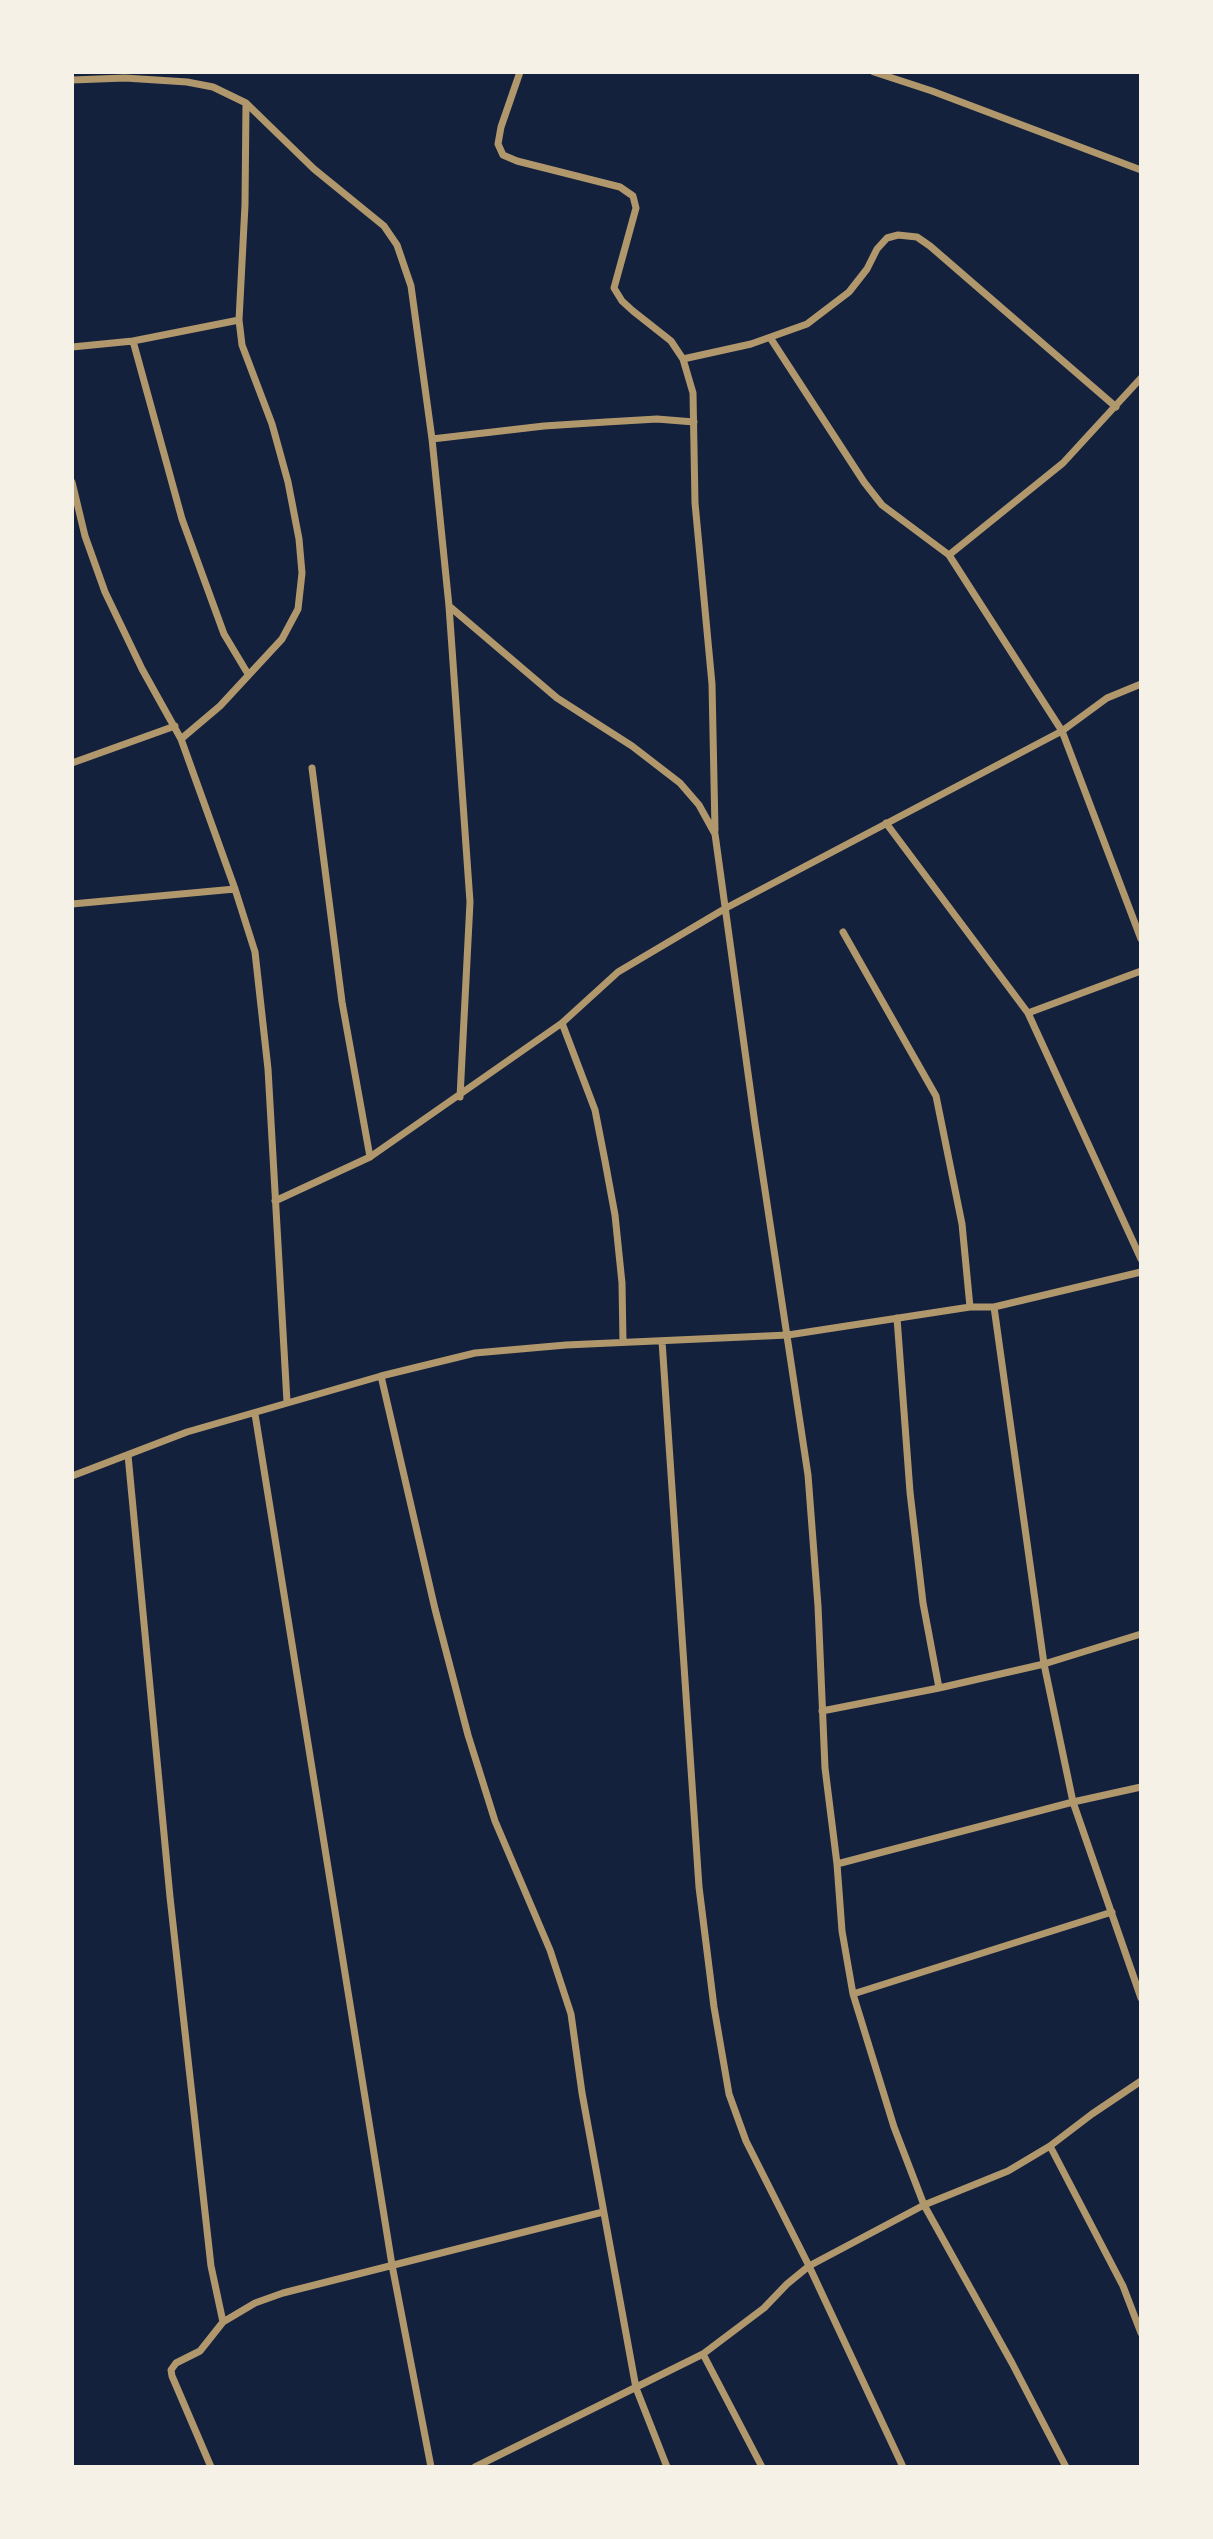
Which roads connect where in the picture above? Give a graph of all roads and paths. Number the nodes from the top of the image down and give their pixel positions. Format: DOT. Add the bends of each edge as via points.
graph roads {
  1 [pos="520,72"];
  2 [pos="874,72"];
  3 [pos="72,79"];
  4 [pos="246,103"];
  5 [pos="1141,170"];
  6 [pos="239,320"];
  7 [pos="771,338"];
  8 [pos="133,341"];
  9 [pos="72,347"];
  10 [pos="683,359"];
  11 [pos="1141,377"];
  12 [pos="1116,407"];
  13 [pos="694,422"];
  14 [pos="432,439"];
  15 [pos="72,482"];
  16 [pos="949,555"];
  17 [pos="449,606"];
  18 [pos="248,674"];
  19 [pos="1141,684"];
  20 [pos="175,726"];
  21 [pos="1062,731"];
  22 [pos="181,739"];
  23 [pos="72,763"];
  24 [pos="312,768"];
  25 [pos="887,823"];
  26 [pos="715,834"];
  27 [pos="235,888"];
  28 [pos="72,904"];
  29 [pos="726,908"];
  30 [pos="843,932"];
  31 [pos="1141,939"];
  32 [pos="1141,971"];
  33 [pos="1028,1013"];
  34 [pos="562,1023"];
  35 [pos="460,1097"];
  36 [pos="370,1157"];
  37 [pos="275,1201"];
  38 [pos="1141,1259"];
  39 [pos="1141,1272"];
  40 [pos="970,1307"];
  41 [pos="995,1307"];
  42 [pos="897,1318"];
  43 [pos="788,1335"];
  44 [pos="663,1341"];
  45 [pos="623,1342"];
  46 [pos="381,1376"];
  47 [pos="287,1402"];
  48 [pos="255,1414"];
  49 [pos="128,1455"];
  50 [pos="72,1476"];
  51 [pos="1141,1634"];
  52 [pos="1044,1664"];
  53 [pos="939,1688"];
  54 [pos="822,1711"];
  55 [pos="1141,1787"];
  56 [pos="1073,1802"];
  57 [pos="837,1864"];
  58 [pos="1112,1912"];
  59 [pos="853,1994"];
  60 [pos="1141,1998"];
  61 [pos="1141,2081"];
  62 [pos="1050,2146"];
  63 [pos="924,2205"];
  64 [pos="603,2212"];
  65 [pos="392,2266"];
  66 [pos="809,2266"];
  67 [pos="223,2322"];
  68 [pos="1141,2333"];
  69 [pos="703,2354"];
  70 [pos="636,2388"];
  71 [pos="211,2467"];
  72 [pos="431,2467"];
  73 [pos="475,2467"];
  74 [pos="667,2467"];
  75 [pos="762,2467"];
  76 [pos="903,2467"];
  77 [pos="1066,2467"];
  1 -- 10 [label="street" via="501,127 498,144 503,155 620,187 633,195 636,208 614,288 632,311 671,341"];
  2 -- 5 [label="street"];
  3 -- 4 [label="street" via="187,82 213,87"];
  4 -- 6 [label="street"];
  4 -- 14 [label="street" via="314,169 384,226 397,245 411,286"];
  6 -- 8 [label="street"];
  6 -- 18 [label="street" via="242,345 288,482 302,573 298,609 282,639"];
  7 -- 10 [label="street"];
  7 -- 12 [label="street" via="807,324 839,300 887,238 916,237"];
  7 -- 16 [label="street" via="882,505"];
  8 -- 9 [label="street"];
  8 -- 18 [label="street" via="182,519 224,634"];
  10 -- 13 [label="street" via="693,393"];
  11 -- 12 [label="street"];
  12 -- 16 [label="street" via="1063,463"];
  13 -- 14 [label="street" via="657,419 544,426"];
  13 -- 26 [label="street" via="695,503 712,684"];
  14 -- 17 [label="street"];
  15 -- 20 [label="street" via="105,592"];
  16 -- 21 [label="street"];
  17 -- 26 [label="street" via="557,698 680,783"];
  17 -- 35 [label="street" via="470,902"];
  18 -- 22 [label="street"];
  19 -- 21 [label="street" via="1107,698"];
  20 -- 22 [label="street"];
  20 -- 23 [label="street"];
  21 -- 25 [label="street"];
  21 -- 31 [label="street"];
  22 -- 27 [label="street"];
  24 -- 36 [label="street" via="342,1002"];
  25 -- 29 [label="street"];
  25 -- 33 [label="street"];
  26 -- 29 [label="street"];
  27 -- 28 [label="street"];
  27 -- 37 [label="street" via="255,952 268,1069"];
  29 -- 34 [label="street" via="618,972"];
  29 -- 43 [label="street"];
  30 -- 40 [label="street" via="936,1096 962,1224"];
  32 -- 33 [label="street"];
  33 -- 38 [label="street"];
  34 -- 35 [label="street"];
  34 -- 45 [label="street" via="595,1110 605,1161 622,1283"];
  35 -- 36 [label="street"];
  36 -- 37 [label="street"];
  37 -- 47 [label="street"];
  39 -- 41 [label="street"];
  40 -- 41 [label="street"];
  40 -- 42 [label="street"];
  41 -- 52 [label="street"];
  42 -- 43 [label="street"];
  42 -- 53 [label="street" via="911,1506"];
  43 -- 44 [label="street"];
  43 -- 54 [label="street" via="808,1475"];
  44 -- 45 [label="street"];
  44 -- 66 [label="street" via="699,1887 714,2007 729,2094 746,2141"];
  45 -- 46 [label="street" via="475,1353"];
  46 -- 47 [label="street"];
  46 -- 64 [label="street" via="468,1735 495,1821 550,1950 571,2014"];
  47 -- 48 [label="street"];
  48 -- 49 [label="street" via="187,1432"];
  48 -- 65 [label="street"];
  49 -- 50 [label="street"];
  49 -- 67 [label="street" via="172,1911 211,2266"];
  51 -- 52 [label="street"];
  52 -- 53 [label="street"];
  52 -- 56 [label="street"];
  53 -- 54 [label="street"];
  54 -- 57 [label="street"];
  55 -- 56 [label="street"];
  56 -- 57 [label="street"];
  56 -- 58 [label="street"];
  57 -- 59 [label="street"];
  58 -- 59 [label="street"];
  58 -- 60 [label="street"];
  59 -- 63 [label="street" via="894,2127"];
  61 -- 62 [label="street"];
  62 -- 63 [label="street" via="1009,2171"];
  62 -- 68 [label="street" via="1124,2286"];
  63 -- 66 [label="street"];
  63 -- 77 [label="street"];
  64 -- 65 [label="street"];
  64 -- 70 [label="street"];
  65 -- 67 [label="street" via="283,2293"];
  65 -- 72 [label="street"];
  66 -- 69 [label="street" via="764,2308"];
  66 -- 76 [label="street"];
  67 -- 71 [label="street" via="200,2351 171,2370"];
  69 -- 70 [label="street"];
  69 -- 75 [label="street"];
  70 -- 73 [label="street"];
  70 -- 74 [label="street"];
}
